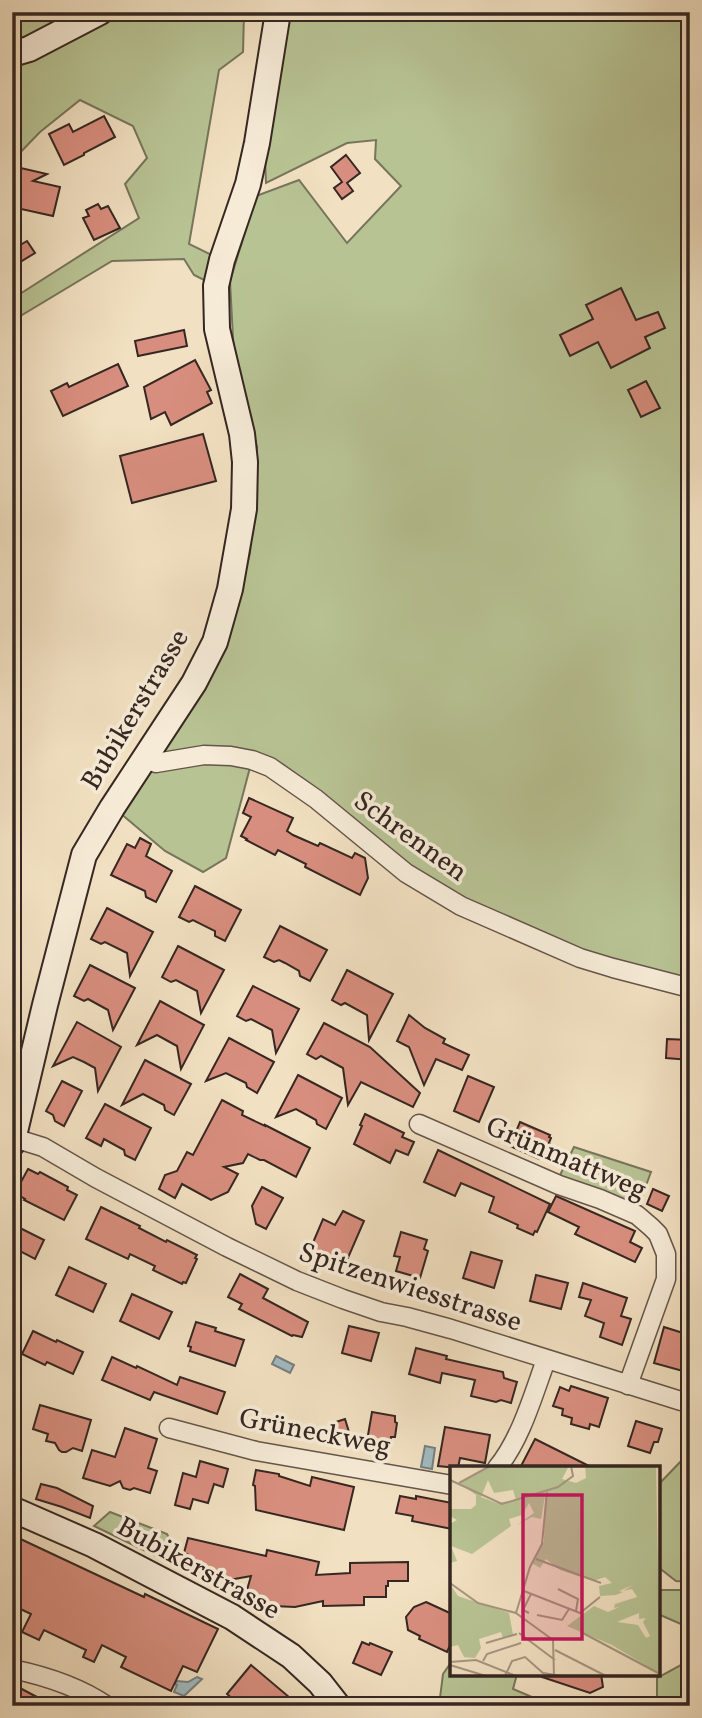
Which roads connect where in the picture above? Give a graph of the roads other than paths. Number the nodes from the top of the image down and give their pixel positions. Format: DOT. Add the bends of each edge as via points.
graph roads {
  1 [pos="100,12"];
  2 [pos="278,12"];
  3 [pos="12,54"];
  4 [pos="145,757"];
  5 [pos="690,988"];
  6 [pos="419,1124"];
  7 [pos="13,1141"];
  8 [pos="546,1360"];
  9 [pos="628,1385"];
  10 [pos="690,1402"];
  11 [pos="169,1428"];
  12 [pos="498,1466"];
  13 [pos="450,1485"];
  14 [pos="12,1509"];
  15 [pos="12,1669"];
  16 [pos="107,1706"];
  17 [pos="338,1706"];
  1 -- 3 [label="street"];
  2 -- 4 [label="street, Bubikerstrasse" via="248,184 216,286 217,329 245,462 240,536 215,642"];
  4 -- 5 [label="street, Schrennen" via="156,763 231,756 270,767 406,873 461,906 580,957"];
  4 -- 7 [label="street, Bubikerstrasse" via="83,856"];
  6 -- 9 [label="street, Grünmattweg" via="637,1215 658,1234 666,1254 666,1279"];
  7 -- 8 [label="street, Spitzenwiesstrasse" via="43,1147 297,1281 376,1311"];
  8 -- 9 [label="street, Spitzenwiesstrasse"];
  8 -- 12 [label="street" via="513,1443"];
  9 -- 10 [label="street, Spitzenwiesstrasse"];
  11 -- 13 [label="street, Grüneckweg" via="256,1451"];
  14 -- 17 [label="street, Bubikerstrasse" via="94,1545 232,1617 291,1656"];
  15 -- 16 [label="street" via="70,1685"];
}
